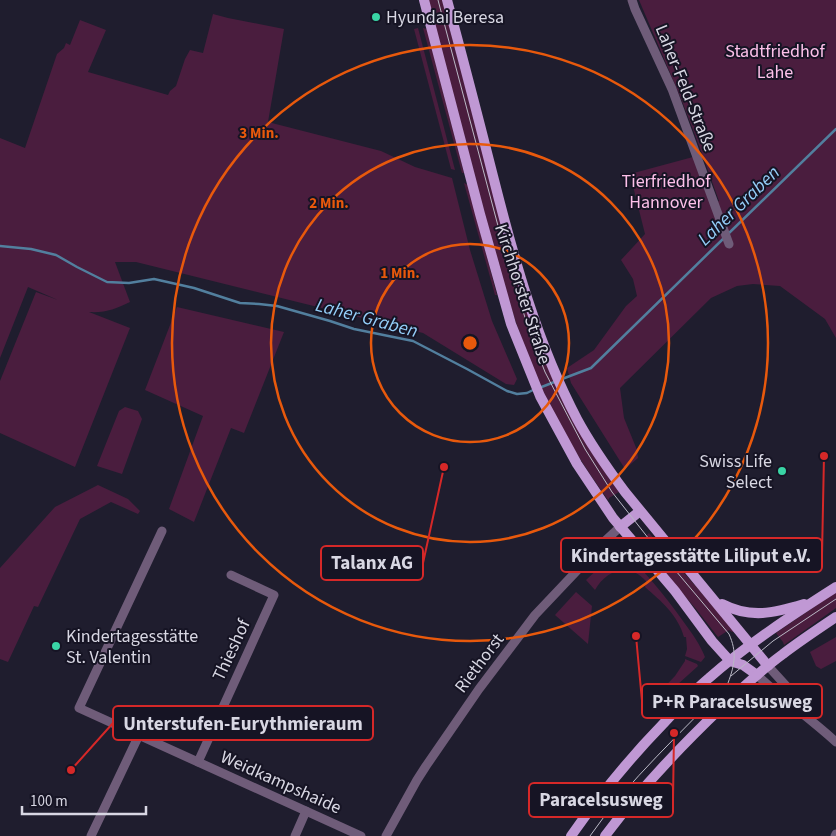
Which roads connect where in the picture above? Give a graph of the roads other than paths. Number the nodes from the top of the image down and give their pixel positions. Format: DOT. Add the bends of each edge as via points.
graph roads {
  1 [pos="424,0"];
  2 [pos="448,0"];
  3 [pos="632,0"];
  4 [pos="729,244"];
  5 [pos="640,511"];
  6 [pos="620,527"];
  7 [pos="162,531"];
  8 [pos="230,575"];
  9 [pos="836,587"];
  10 [pos="716,601"];
  11 [pos="814,601"];
  12 [pos="836,617"];
  13 [pos="751,644"];
  14 [pos="730,661"];
  15 [pos="768,666"];
  16 [pos="757,675"];
  17 [pos="817,724"];
  18 [pos="139,736"];
  19 [pos="836,742"];
  20 [pos="198,762"];
  21 [pos="306,812"];
  22 [pos="91,836"];
  23 [pos="295,836"];
  24 [pos="361,836"];
  25 [pos="386,836"];
  26 [pos="572,836"];
  27 [pos="604,836"];
  1 -- 6 [label="main road, Kirchhorster Straße" via="509,315 540,396 577,464"];
  2 -- 5 [label="main road, Kirchhorster Straße" via="531,312 578,420"];
  3 -- 4 [label="street, Laher-Feld-Straße" via="672,89"];
  5 -- 6 [label="main road"];
  5 -- 10 [label="main road, Kirchhorster Straße"];
  6 -- 14 [label="main road, Kirchhorster Straße"];
  6 -- 25 [label="street, Riethorst" via="535,615 430,759"];
  7 -- 18 [label="street, Weidkampshaide" via="79,708"];
  8 -- 20 [label="street, Thieshof" via="274,595"];
  9 -- 11 [label="main road"];
  10 -- 11 [label="main road" via="732,610 760,614"];
  10 -- 13 [label="main road, Kirchhorster Straße"];
  11 -- 13 [label="main road"];
  12 -- 15 [label="main road"];
  13 -- 14 [label="main road"];
  13 -- 15 [label="main road, Kirchhorster Straße"];
  14 -- 16 [label="main road, Kirchhorster Straße"];
  14 -- 26 [label="main road" via="680,705 644,743"];
  15 -- 16 [label="main road"];
  15 -- 17 [label="street"];
  16 -- 17 [label="street"];
  16 -- 27 [label="main road" via="689,738 637,794"];
  17 -- 19 [label="street"];
  18 -- 20 [label="street, Weidkampshaide"];
  18 -- 22 [label="street"];
  20 -- 21 [label="street, Weidkampshaide"];
  21 -- 23 [label="street"];
  21 -- 24 [label="street, Weidkampshaide"];
}
